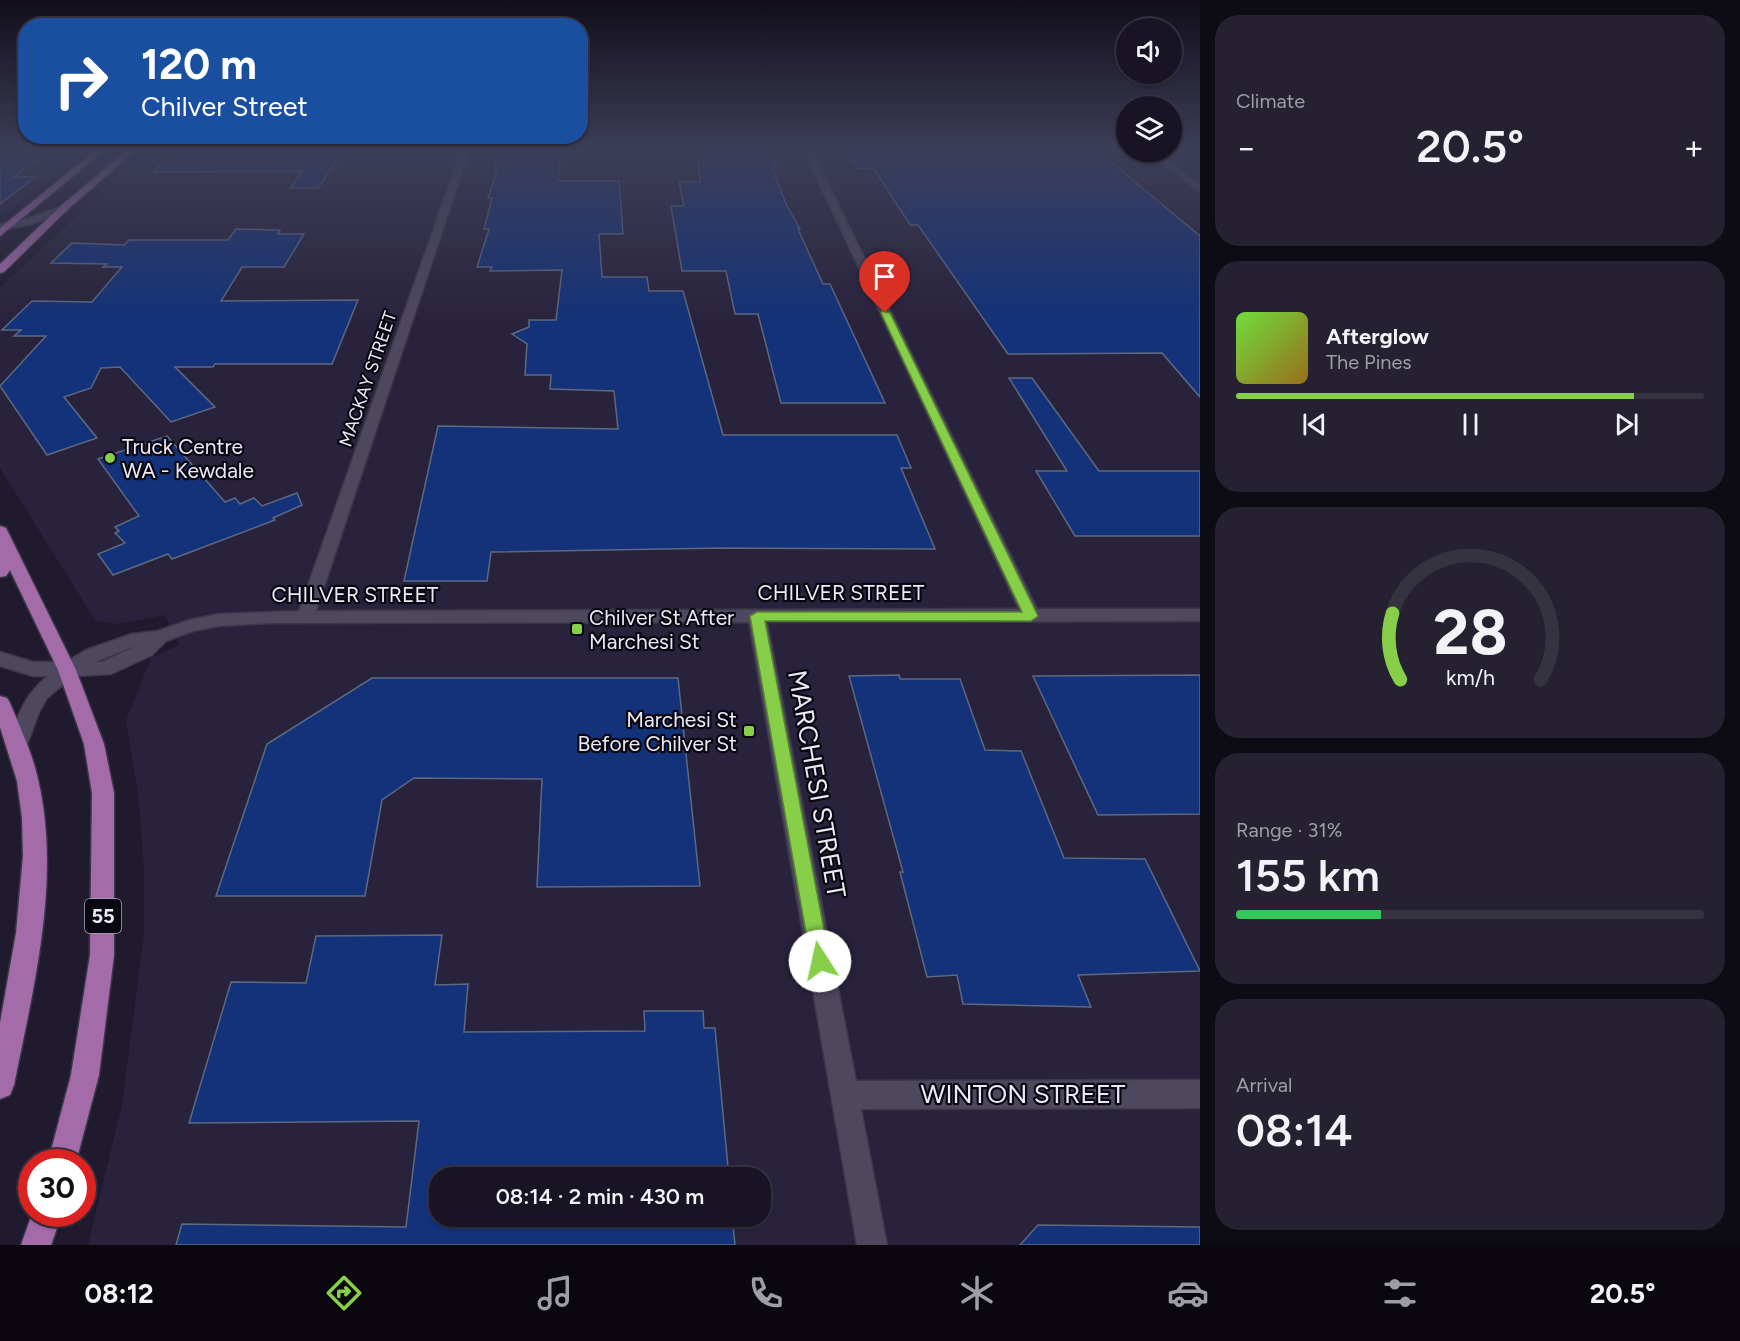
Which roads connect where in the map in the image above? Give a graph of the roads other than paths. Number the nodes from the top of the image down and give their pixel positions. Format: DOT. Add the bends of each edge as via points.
graph roads {
  1 [pos="26,209"];
  2 [pos="63,209"];
  3 [pos="445,209"];
  4 [pos="836,209"];
  5 [pos="2,228"];
  6 [pos="28,242"];
  7 [pos="0,270"];
  8 [pos="0,531"];
  9 [pos="9,548"];
  10 [pos="0,572"];
  11 [pos="1200,615"];
  12 [pos="757,616"];
  13 [pos="1031,616"];
  14 [pos="305,618"];
  15 [pos="0,659"];
  16 [pos="67,670"];
  17 [pos="0,703"];
  18 [pos="17,747"];
  19 [pos="0,1085"];
  20 [pos="1200,1094"];
  21 [pos="845,1095"];
  22 [pos="65,1149"];
  23 [pos="42,1227"];
  24 [pos="36,1245"];
  25 [pos="872,1245"];
  1 -- 5 [label="main road"];
  2 -- 5 [label="street"];
  2 -- 6 [label="main road"];
  3 -- 14 [label="street, MACKAY STREET"];
  4 -- 13 [label="street"];
  5 -- 6 [label="street" via="18,230"];
  6 -- 7 [label="main road"];
  8 -- 9 [label="main road, 55"];
  9 -- 10 [label="main road"];
  9 -- 16 [label="main road, 55"];
  11 -- 13 [label="street, CHILVER STREET"];
  12 -- 13 [label="street, CHILVER STREET"];
  12 -- 14 [label="street, CHILVER STREET"];
  12 -- 21 [label="street, MARCHESI STREET"];
  14 -- 16 [label="street, CHILVER STREET" via="246,618 189,626 160,637 145,650 104,669"];
  15 -- 16 [label="street, CHILVER STREET" via="33,669"];
  16 -- 18 [label="street" via="40,693 28,712"];
  16 -- 22 [label="main road, 55" via="94,744 103,793 104,840 102,955 85,1076"];
  17 -- 18 [label="main road"];
  18 -- 19 [label="main road" via="28,780 35,862 21,987"];
  20 -- 21 [label="street, WINTON STREET"];
  21 -- 25 [label="street, MARCHESI STREET"];
  23 -- 24 [label="main road"];
}
